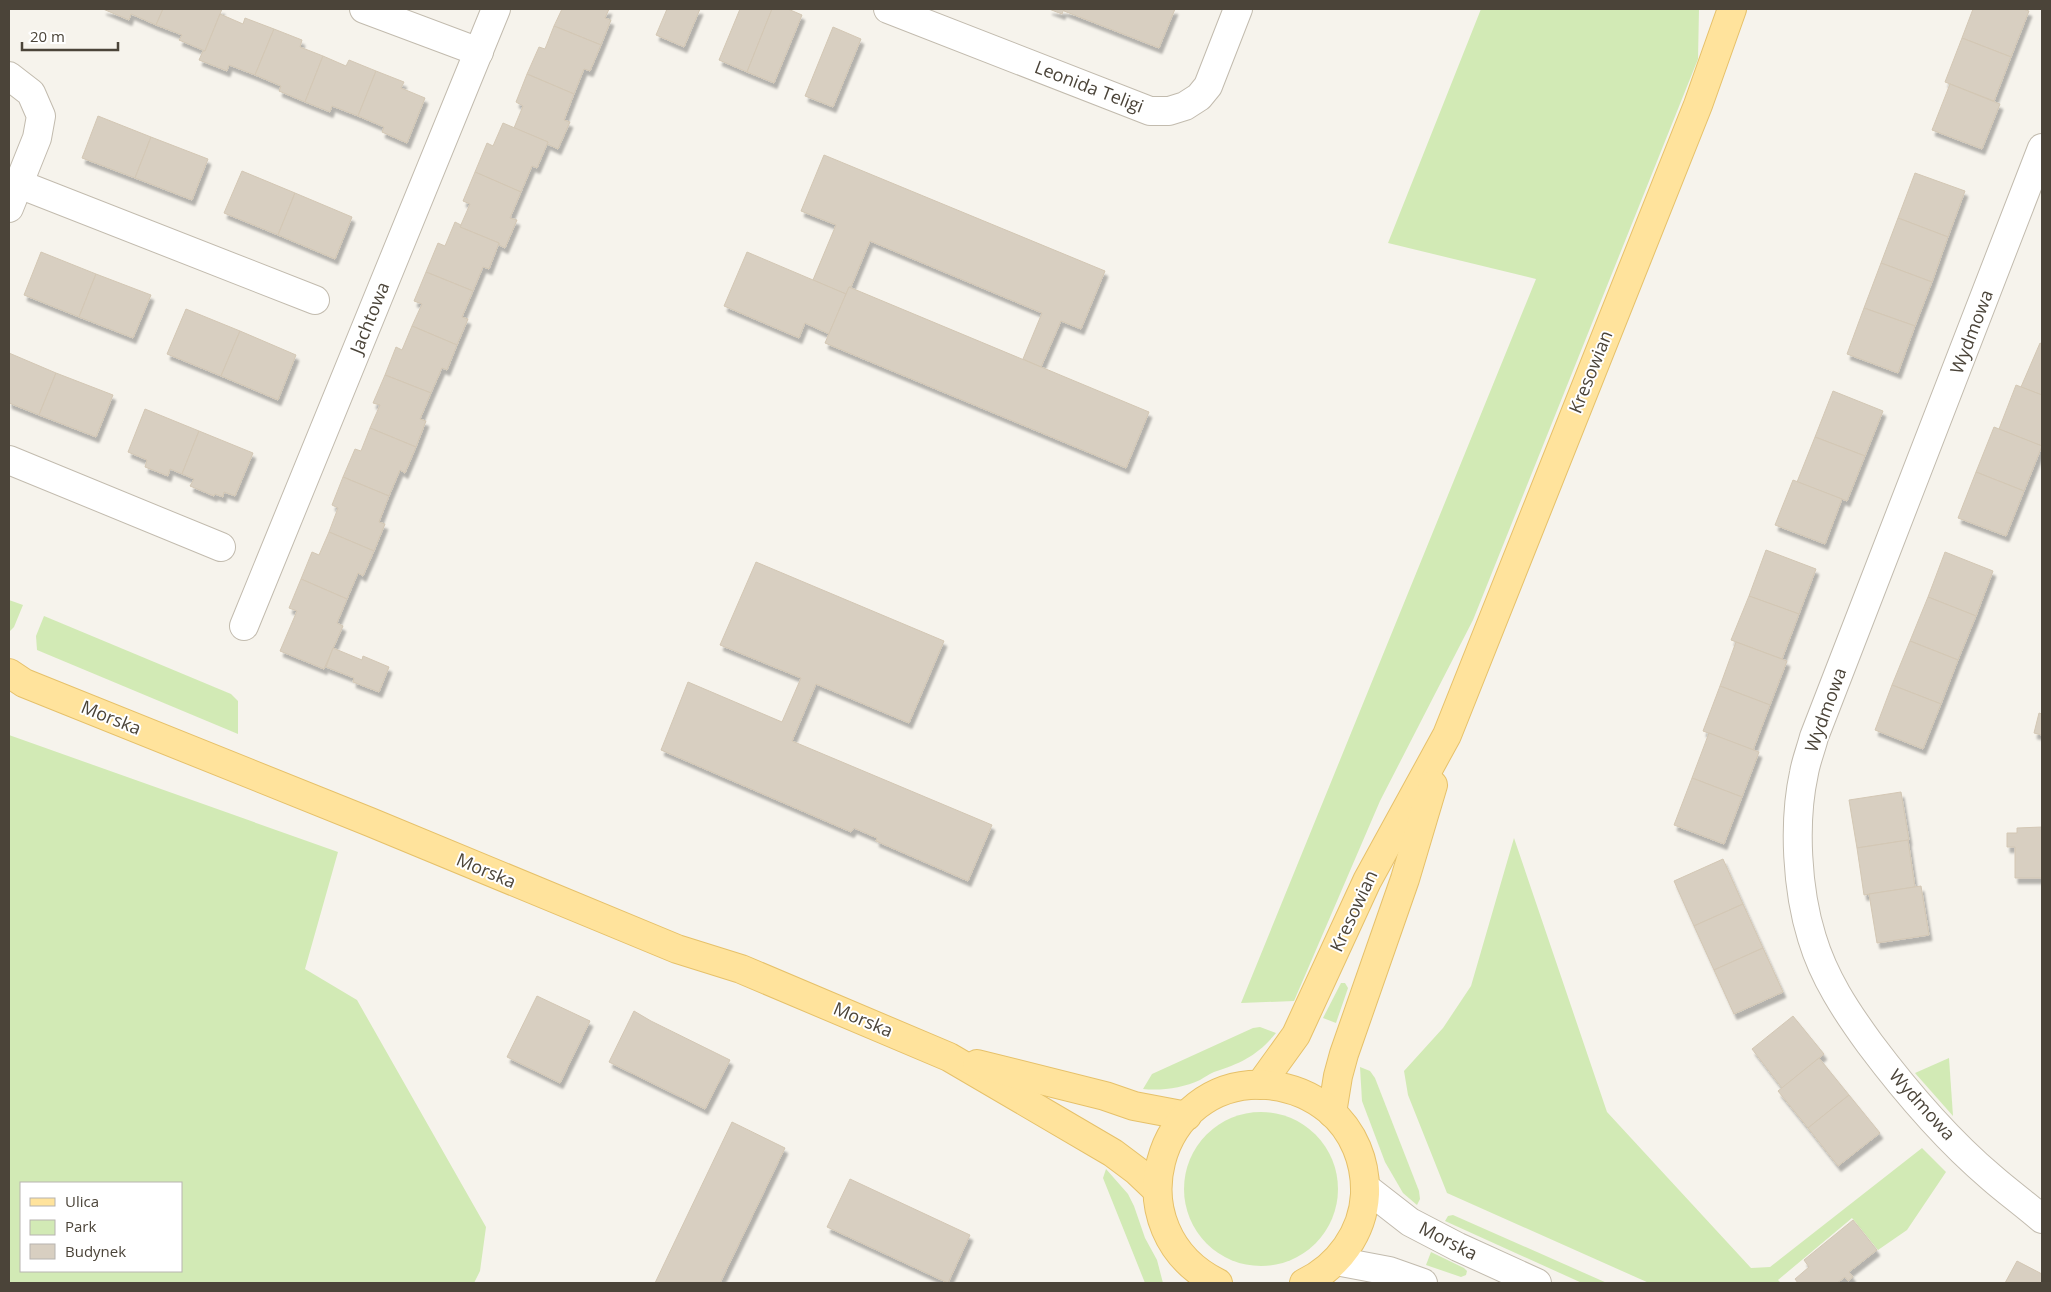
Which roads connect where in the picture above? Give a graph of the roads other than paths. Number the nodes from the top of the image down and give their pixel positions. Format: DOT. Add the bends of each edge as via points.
graph roads {
  1 [pos="364,9"];
  2 [pos="496,9"];
  3 [pos="888,9"];
  4 [pos="1238,9"];
  5 [pos="1732,9"];
  6 [pos="478,52"];
  7 [pos="9,76"];
  8 [pos="2042,148"];
  9 [pos="14,196"];
  10 [pos="315,300"];
  11 [pos="9,460"];
  12 [pos="221,547"];
  13 [pos="244,626"];
  14 [pos="14,679"];
  15 [pos="1447,735"];
  16 [pos="949,1057"];
  17 [pos="1260,1085"];
  18 [pos="1332,1113"];
  19 [pos="1187,1116"];
  20 [pos="1365,1187"];
  21 [pos="1157,1190"];
  22 [pos="2042,1219"];
  23 [pos="1336,1261"];
  24 [pos="1187,1273"];
  25 [pos="1218,1283"];
  26 [pos="1304,1283"];
  27 [pos="1424,1283"];
  28 [pos="1537,1283"];
  1 -- 6 [label="street"];
  2 -- 6 [label="street, Jachtowa"];
  3 -- 4 [label="street, Leonida Teligi" via="1150,112 1169,112 1185,106 1208,86"];
  5 -- 15 [label="main road, Kresowian" via="1708,79"];
  6 -- 13 [label="street, Jachtowa"];
  7 -- 9 [label="street" via="31,93 41,116 37,138"];
  8 -- 22 [label="street, Wydmowa" via="1814,737 1803,774 1798,875 1812,940 1831,986 1849,1015 1895,1078 1942,1129 1991,1177"];
  9 -- 10 [label="street"];
  11 -- 12 [label="street"];
  14 -- 16 [label="main road, Morska" via="677,949 741,969"];
  15 -- 17 [label="main road, Kresowian" via="1367,881 1296,1035"];
  15 -- 18 [label="main road, Kresowian" via="1406,880 1344,1054"];
  16 -- 19 [label="main road, Morska" via="1134,1106"];
  16 -- 21 [label="main road, Morska" via="1113,1153"];
  17 -- 18 [label="main road" via="1303,1093"];
  17 -- 19 [label="main road" via="1216,1095"];
  18 -- 20 [label="main road" via="1358,1150"];
  19 -- 21 [label="main road" via="1163,1154"];
  20 -- 23 [label="main road" via="1358,1227"];
  20 -- 28 [label="street, Morska" via="1410,1222"];
  21 -- 24 [label="main road" via="1165,1230"];
  23 -- 26 [label="main road"];
  23 -- 27 [label="street" via="1389,1271"];
  24 -- 25 [label="main road" via="1202,1275"];
}
